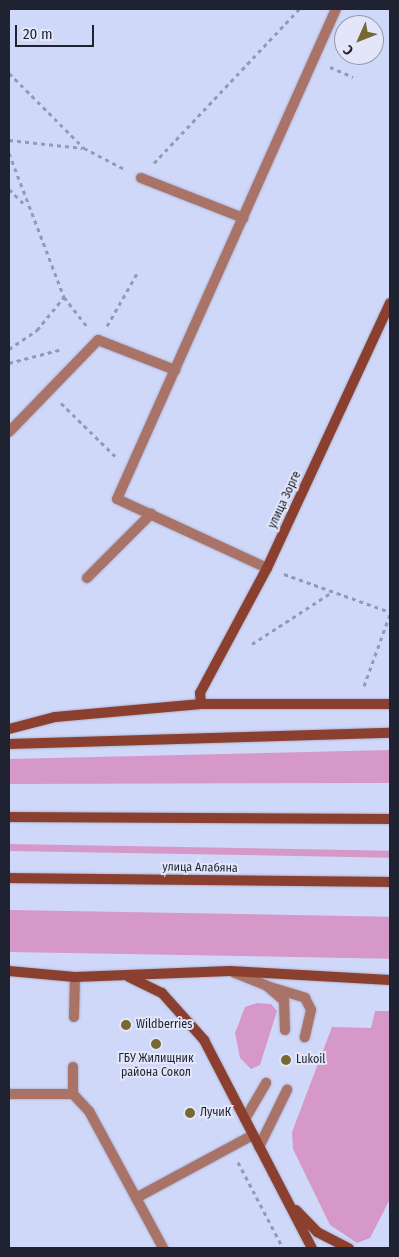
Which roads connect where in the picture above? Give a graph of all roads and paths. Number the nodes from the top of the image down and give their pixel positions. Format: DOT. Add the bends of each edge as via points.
graph roads {
  1 [pos="299,9"];
  2 [pos="336,9"];
  3 [pos="313,60"];
  4 [pos="9,73"];
  5 [pos="353,77"];
  6 [pos="9,140"];
  7 [pos="84,148"];
  8 [pos="9,153"];
  9 [pos="141,178"];
  10 [pos="9,189"];
  11 [pos="25,206"];
  12 [pos="243,218"];
  13 [pos="139,270"];
  14 [pos="64,297"];
  15 [pos="390,303"];
  16 [pos="98,340"];
  17 [pos="9,349"];
  18 [pos="9,363"];
  19 [pos="175,370"];
  20 [pos="49,392"];
  21 [pos="9,432"];
  22 [pos="130,470"];
  23 [pos="151,514"];
  24 [pos="267,568"];
  25 [pos="86,578"];
  26 [pos="332,591"];
  27 [pos="390,613"];
  28 [pos="252,644"];
  29 [pos="364,688"];
  30 [pos="201,704"];
  31 [pos="390,704"];
  32 [pos="9,729"];
  33 [pos="390,733"];
  34 [pos="9,744"];
  35 [pos="9,817"];
  36 [pos="390,819"];
  37 [pos="9,878"];
  38 [pos="390,882"];
  39 [pos="9,971"];
  40 [pos="230,971"];
  41 [pos="128,976"];
  42 [pos="75,977"];
  43 [pos="390,980"];
  44 [pos="267,986"];
  45 [pos="74,1017"];
  46 [pos="285,1030"];
  47 [pos="306,1037"];
  48 [pos="73,1067"];
  49 [pos="266,1083"];
  50 [pos="287,1090"];
  51 [pos="9,1094"];
  52 [pos="73,1094"];
  53 [pos="245,1119"];
  54 [pos="253,1135"];
  55 [pos="231,1147"];
  56 [pos="259,1147"];
  57 [pos="136,1198"];
  58 [pos="290,1204"];
  59 [pos="163,1248"];
  60 [pos="283,1248"];
  61 [pos="312,1248"];
  62 [pos="349,1248"];
  1 -- 9 [label="path"];
  2 -- 3 [label="lane"];
  3 -- 5 [label="path"];
  3 -- 12 [label="lane"];
  4 -- 7 [label="path"];
  6 -- 7 [label="path"];
  7 -- 9 [label="path"];
  8 -- 11 [label="path"];
  9 -- 12 [label="lane"];
  10 -- 11 [label="path"];
  11 -- 14 [label="path"];
  12 -- 19 [label="lane"];
  13 -- 16 [label="path"];
  14 -- 16 [label="path"];
  14 -- 17 [label="path" via="37,330"];
  15 -- 24 [label="main road, улица Зорге"];
  16 -- 18 [label="path"];
  16 -- 19 [label="lane"];
  16 -- 20 [label="lane"];
  19 -- 22 [label="lane"];
  20 -- 21 [label="lane"];
  20 -- 22 [label="path"];
  22 -- 23 [label="lane" via="117,499"];
  23 -- 24 [label="lane"];
  23 -- 25 [label="lane"];
  24 -- 26 [label="path"];
  24 -- 30 [label="main road, улица Зорге" via="200,693"];
  26 -- 27 [label="path"];
  26 -- 28 [label="path"];
  27 -- 29 [label="path"];
  30 -- 31 [label="main road"];
  30 -- 32 [label="main road" via="55,717"];
  33 -- 34 [label="main road"];
  35 -- 36 [label="main road"];
  37 -- 38 [label="main road, улица Алабяна"];
  39 -- 42 [label="main road"];
  40 -- 41 [label="main road"];
  40 -- 43 [label="main road"];
  40 -- 44 [label="lane"];
  41 -- 42 [label="main road"];
  41 -- 53 [label="main road" via="162,993 184,1014 204,1040"];
  42 -- 45 [label="lane"];
  44 -- 46 [label="lane" via="284,1001"];
  44 -- 47 [label="lane" via="305,998 311,1010"];
  48 -- 52 [label="lane"];
  49 -- 53 [label="lane"];
  50 -- 56 [label="lane"];
  51 -- 52 [label="lane"];
  52 -- 57 [label="lane" via="89,1111"];
  53 -- 54 [label="main road"];
  54 -- 55 [label="lane"];
  54 -- 56 [label="main road"];
  55 -- 57 [label="lane"];
  55 -- 60 [label="path"];
  56 -- 58 [label="main road"];
  57 -- 59 [label="lane"];
  58 -- 61 [label="main road"];
  58 -- 62 [label="main road" via="317,1232"];
}
